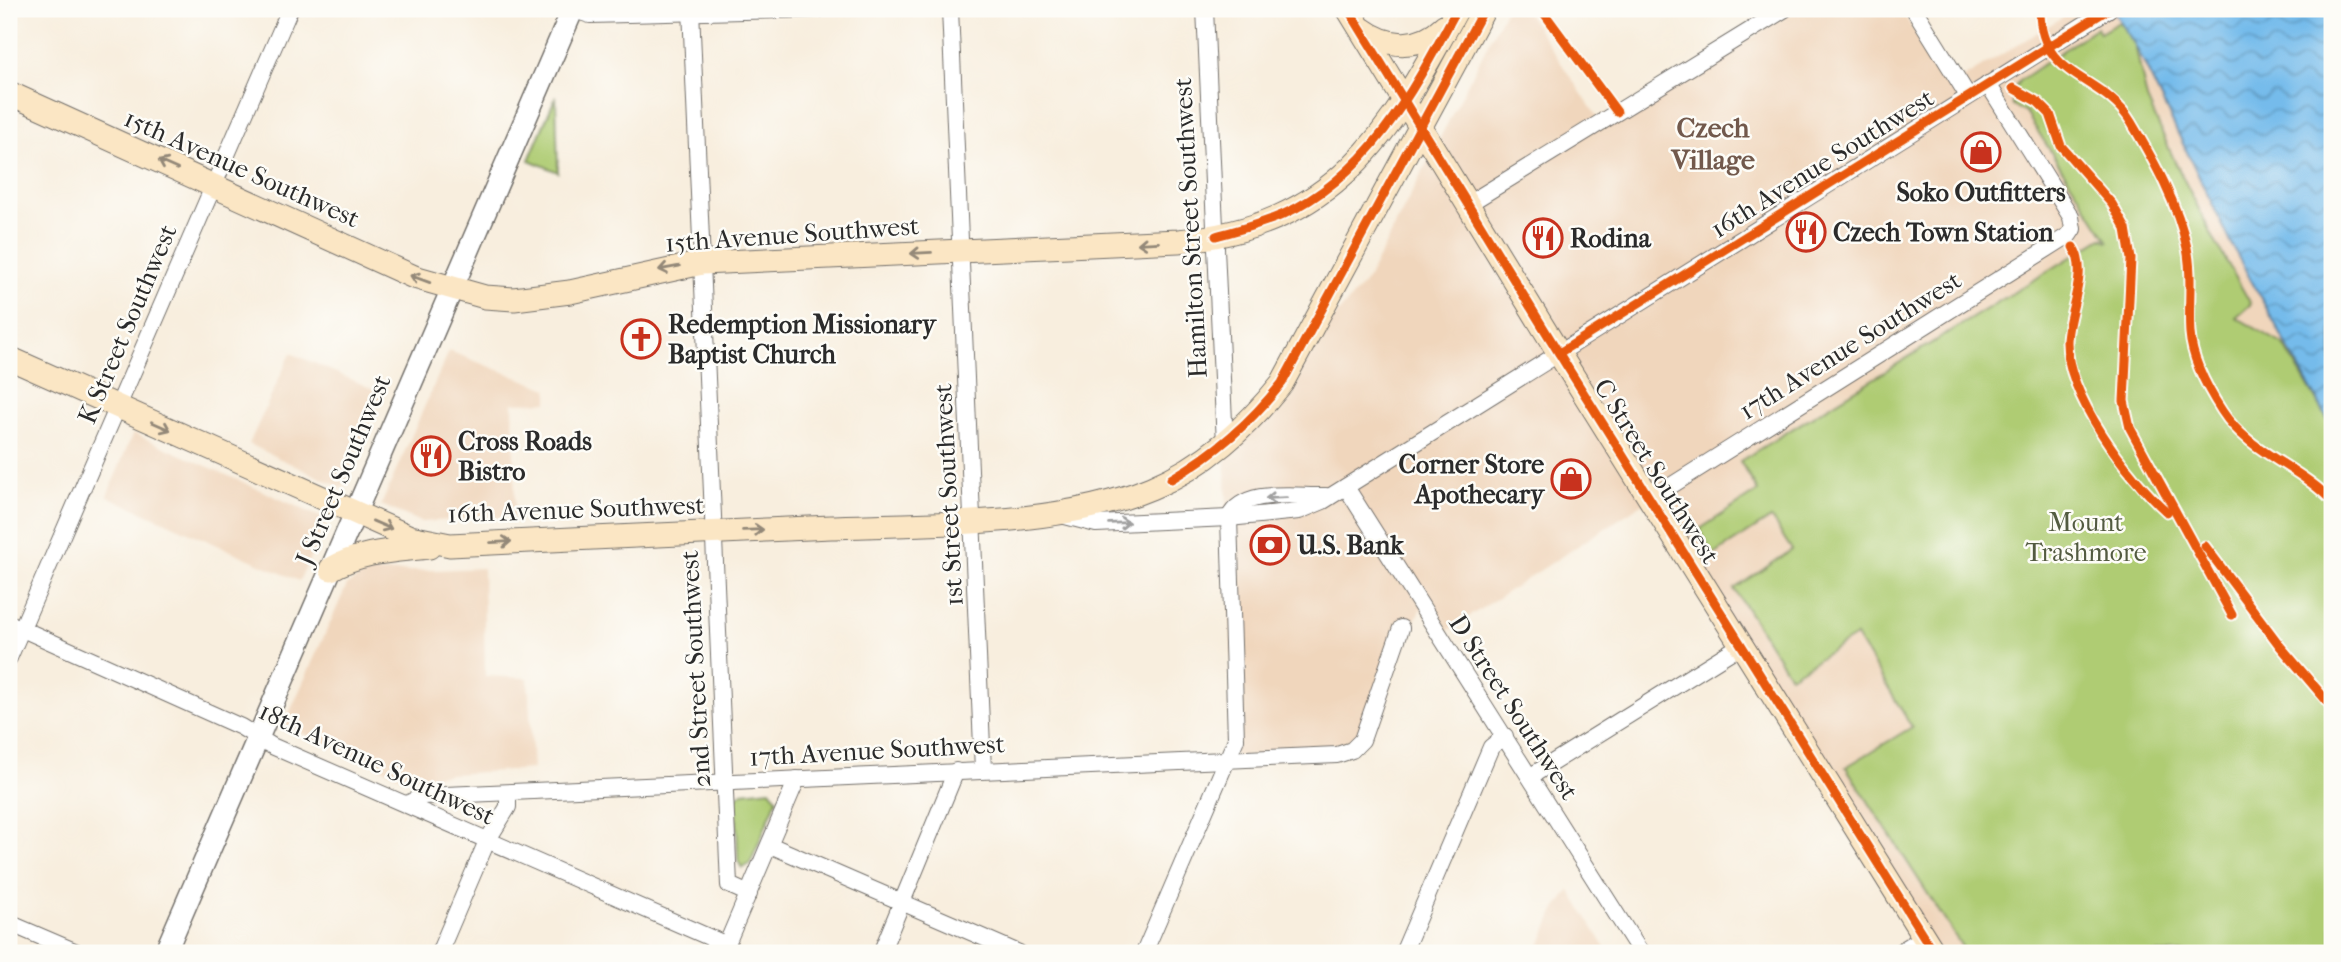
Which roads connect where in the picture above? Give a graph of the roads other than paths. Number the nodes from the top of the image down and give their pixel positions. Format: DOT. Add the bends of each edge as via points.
graph roads {
  1 [pos="290,9"];
  2 [pos="572,9"];
  3 [pos="819,9"];
  4 [pos="950,9"];
  5 [pos="1205,9"];
  6 [pos="1484,9"];
  7 [pos="1785,9"];
  8 [pos="1914,9"];
  9 [pos="2109,9"];
  10 [pos="691,11"];
  11 [pos="1455,12"];
  12 [pos="1354,18"];
  13 [pos="1988,84"];
  14 [pos="9,93"];
  15 [pos="1968,96"];
  16 [pos="1406,101"];
  17 [pos="1420,124"];
  18 [pos="213,186"];
  19 [pos="1468,204"];
  20 [pos="1216,236"];
  21 [pos="962,251"];
  22 [pos="702,263"];
  23 [pos="451,289"];
  24 [pos="1559,354"];
  25 [pos="9,358"];
  26 [pos="118,407"];
  27 [pos="1225,444"];
  28 [pos="1340,492"];
  29 [pos="1650,499"];
  30 [pos="1052,512"];
  31 [pos="355,514"];
  32 [pos="1228,518"];
  33 [pos="974,521"];
  34 [pos="713,531"];
  35 [pos="450,545"];
  36 [pos="331,569"];
  37 [pos="15,626"];
  38 [pos="1401,628"];
  39 [pos="1741,645"];
  40 [pos="9,658"];
  41 [pos="1505,736"];
  42 [pos="258,738"];
  43 [pos="1230,758"];
  44 [pos="983,770"];
  45 [pos="956,771"];
  46 [pos="1531,776"];
  47 [pos="797,779"];
  48 [pos="725,782"];
  49 [pos="508,793"];
  50 [pos="407,804"];
  51 [pos="487,841"];
  52 [pos="770,845"];
  53 [pos="749,894"];
  54 [pos="902,904"];
  55 [pos="9,923"];
  56 [pos="1929,945"];
  57 [pos="725,949"];
  58 [pos="79,953"];
  59 [pos="165,953"];
  60 [pos="439,953"];
  61 [pos="881,953"];
  62 [pos="1019,953"];
  63 [pos="1144,953"];
  64 [pos="1403,953"];
  65 [pos="1641,953"];
  66 [pos="1898,953"];
  1 -- 18 [label="street, K Street Southwest"];
  2 -- 10 [label="street" via="590,15"];
  2 -- 23 [label="street, J Street Southwest"];
  3 -- 10 [label="street"];
  4 -- 21 [label="street, 1st Street Southwest"];
  5 -- 20 [label="street, Hamilton Street Southwest"];
  6 -- 17 [label="main road, 16th Avenue Southwest"];
  7 -- 19 [label="street"];
  8 -- 15 [label="street"];
  9 -- 13 [label="street, 16th Avenue Southwest"];
  10 -- 22 [label="street, 2nd Street Southwest"];
  11 -- 12 [label="main road" via="1435,35 1415,44 1391,43"];
  11 -- 16 [label="main road, 15th Avenue Southwest"];
  12 -- 16 [label="main road, C Street Southwest"];
  13 -- 15 [label="street, 16th Avenue Southwest"];
  13 -- 29 [label="street, 17th Avenue Southwest" via="2071,217 2073,229 2064,239"];
  18 -- 14 [label="main road, 15th Avenue Southwest, one-way"];
  15 -- 24 [label="street, 16th Avenue Southwest"];
  16 -- 17 [label="main road, C Street Southwest"];
  16 -- 20 [label="main road, 15th Avenue Southwest" via="1366,153 1328,187 1285,214"];
  17 -- 19 [label="main road, C Street Southwest"];
  17 -- 27 [label="main road, 16th Avenue Southwest" via="1297,359 1262,408"];
  23 -- 18 [label="main road, 15th Avenue Southwest, one-way" via="414,277"];
  18 -- 26 [label="street, K Street Southwest"];
  19 -- 24 [label="main road, C Street Southwest"];
  20 -- 21 [label="main road, 15th Avenue Southwest, one-way"];
  20 -- 27 [label="street, Hamilton Street Southwest"];
  21 -- 22 [label="main road, 15th Avenue Southwest, one-way"];
  21 -- 33 [label="street, 1st Street Southwest"];
  22 -- 23 [label="main road, 15th Avenue Southwest, one-way" via="570,292 514,299"];
  22 -- 34 [label="street, 2nd Street Southwest"];
  23 -- 31 [label="street, J Street Southwest"];
  24 -- 28 [label="street, 16th Avenue Southwest"];
  24 -- 29 [label="main road, C Street Southwest"];
  25 -- 26 [label="main road, 16th Avenue Southwest"];
  26 -- 31 [label="main road, 16th Avenue Southwest, one-way"];
  26 -- 37 [label="street, K Street Southwest"];
  27 -- 30 [label="main road, 16th Avenue Southwest" via="1150,489 1111,502"];
  28 -- 32 [label="street, 16th Avenue Southwest" via="1299,511"];
  28 -- 41 [label="street, D Street Southwest"];
  29 -- 39 [label="main road, C Street Southwest"];
  30 -- 32 [label="street, 16th Avenue Southwest, one-way" via="1096,524"];
  30 -- 33 [label="main road, 16th Avenue Southwest"];
  31 -- 35 [label="main road, 16th Avenue Southwest, one-way" via="410,537"];
  31 -- 36 [label="street, J Street Southwest"];
  32 -- 43 [label="street" via="1236,739"];
  34 -- 33 [label="main road, 16th Avenue Southwest, one-way"];
  33 -- 44 [label="street, 1st Street Southwest"];
  35 -- 34 [label="main road, 16th Avenue Southwest, one-way"];
  34 -- 48 [label="street, 2nd Street Southwest"];
  35 -- 36 [label="main road" via="352,556"];
  36 -- 42 [label="street, J Street Southwest"];
  37 -- 40 [label="street, K Street Southwest"];
  37 -- 42 [label="street, 18th Avenue Southwest"];
  38 -- 43 [label="street, 17th Avenue Southwest" via="1362,740 1352,750 1337,755"];
  39 -- 46 [label="street"];
  39 -- 56 [label="main road, C Street Southwest"];
  41 -- 46 [label="street, D Street Southwest"];
  41 -- 64 [label="street" via="1491,747"];
  42 -- 50 [label="street, 18th Avenue Southwest"];
  42 -- 59 [label="street, J Street Southwest"];
  43 -- 44 [label="street, 17th Avenue Southwest"];
  43 -- 63 [label="street"];
  44 -- 45 [label="street, 17th Avenue Southwest"];
  45 -- 47 [label="street, 17th Avenue Southwest"];
  45 -- 54 [label="street"];
  46 -- 65 [label="street, D Street Southwest"];
  47 -- 48 [label="street, 17th Avenue Southwest"];
  47 -- 52 [label="street"];
  48 -- 49 [label="street, 17th Avenue Southwest"];
  48 -- 53 [label="street, 2nd Street Southwest" via="729,886"];
  49 -- 50 [label="street, 17th Avenue Southwest" via="423,796"];
  49 -- 51 [label="street" via="508,807"];
  50 -- 51 [label="street, 18th Avenue Southwest"];
  51 -- 57 [label="street, 18th Avenue Southwest"];
  51 -- 60 [label="street"];
  52 -- 53 [label="street"];
  52 -- 54 [label="street"];
  53 -- 57 [label="street"];
  54 -- 61 [label="street"];
  54 -- 62 [label="street"];
  55 -- 58 [label="street"];
  56 -- 66 [label="street"];
}
